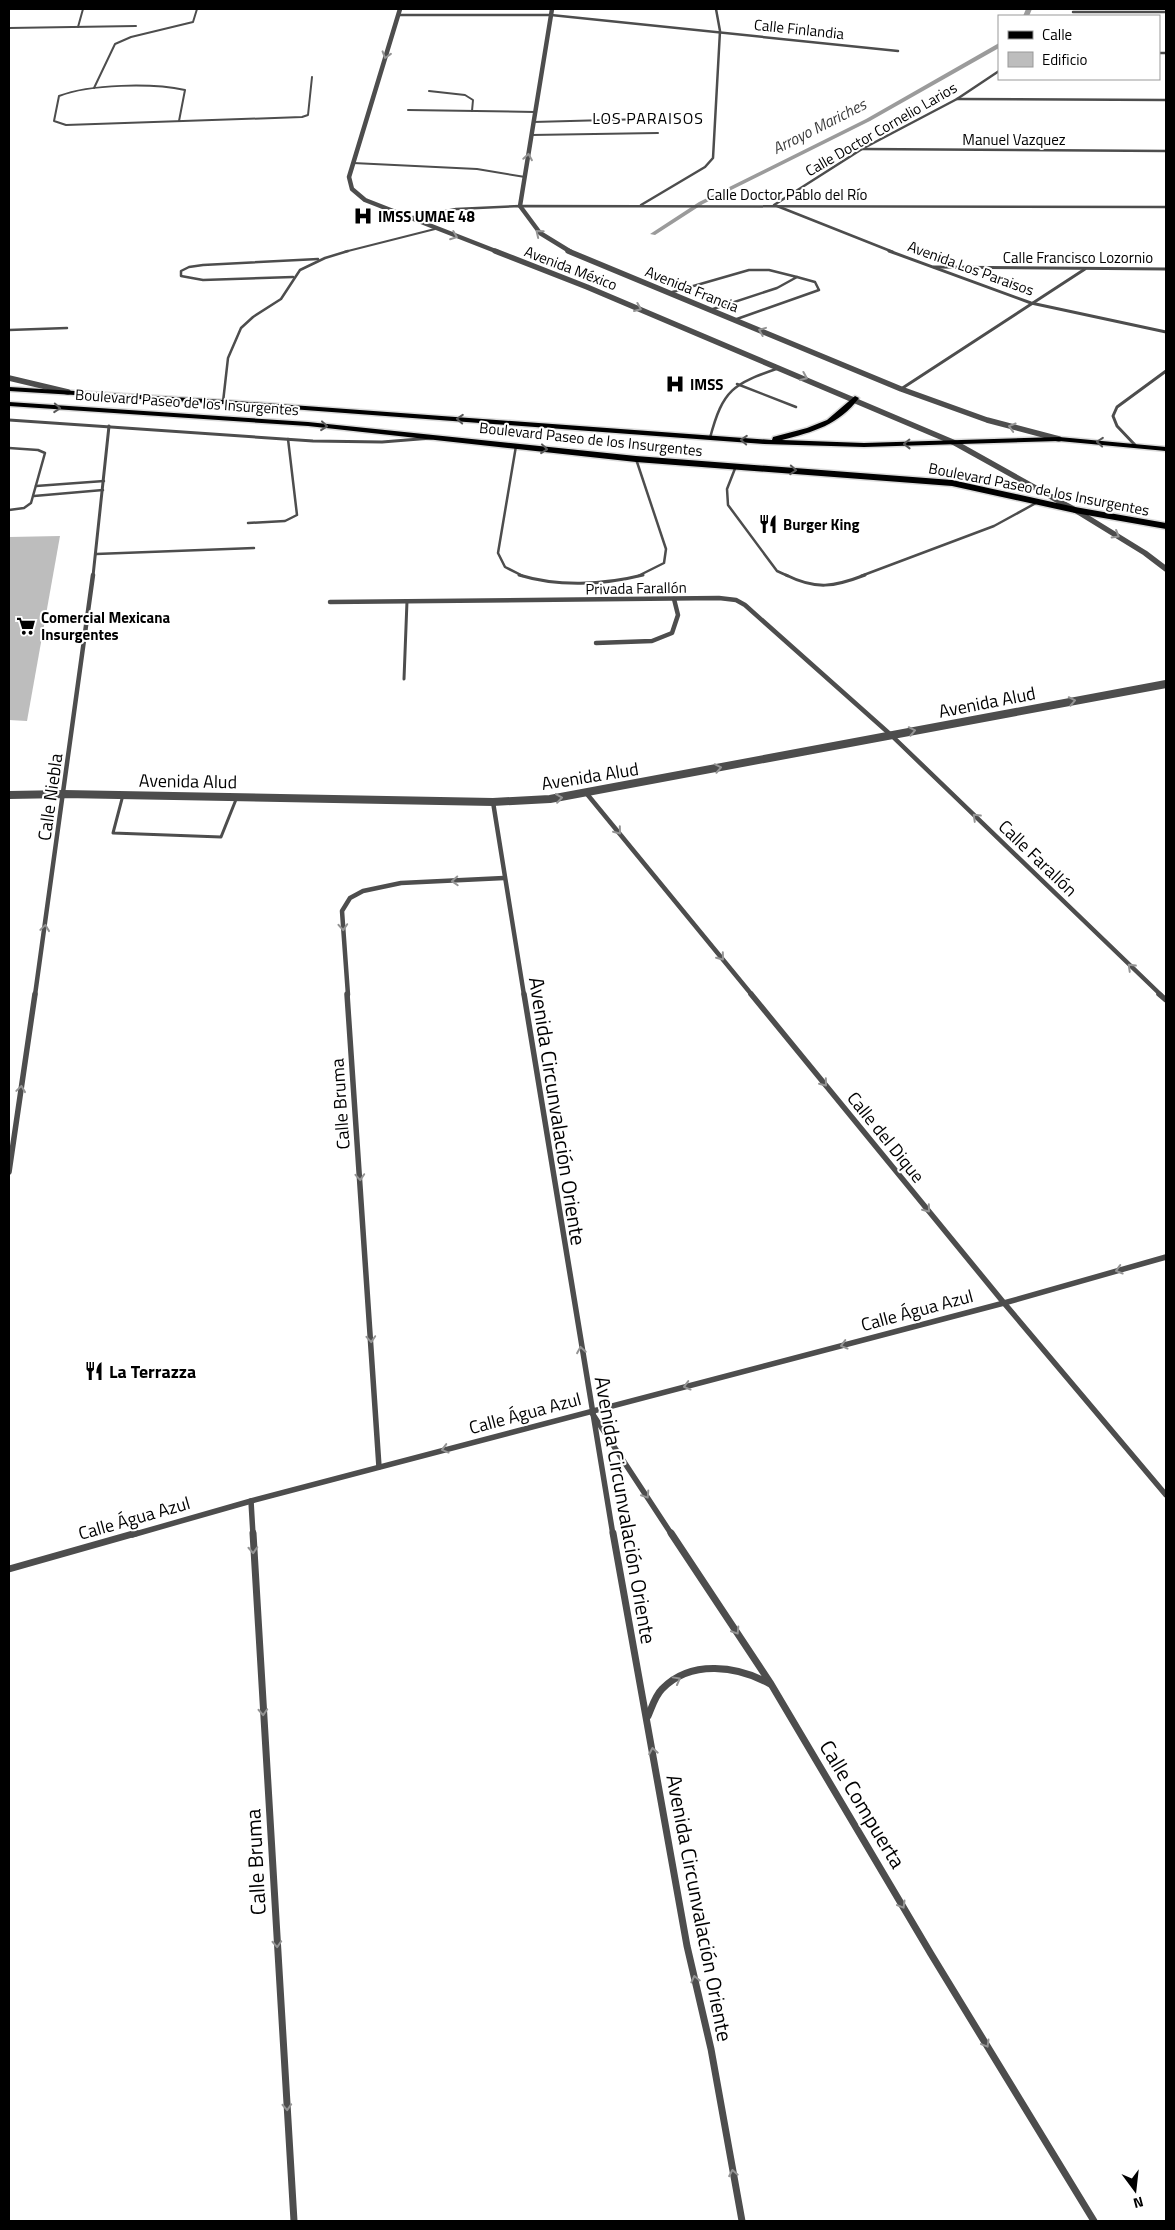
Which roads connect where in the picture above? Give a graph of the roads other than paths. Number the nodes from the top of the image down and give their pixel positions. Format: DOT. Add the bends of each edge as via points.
graph roads {
  1 [pos="83,9"];
  2 [pos="197,9"];
  3 [pos="310,9"];
  4 [pos="346,9"];
  5 [pos="400,9"];
  6 [pos="552,9"];
  7 [pos="716,9"];
  8 [pos="1073,10"];
  9 [pos="1166,12"];
  10 [pos="398,15"];
  11 [pos="550,15"];
  12 [pos="78,26"];
  13 [pos="136,26"];
  14 [pos="9,28"];
  15 [pos="720,31"];
  16 [pos="898,51"];
  17 [pos="998,72"];
  18 [pos="312,76"];
  19 [pos="94,88"];
  20 [pos="429,91"];
  21 [pos="957,99"];
  22 [pos="1166,100"];
  23 [pos="408,110"];
  24 [pos="472,111"];
  25 [pos="535,112"];
  26 [pos="645,119"];
  27 [pos="179,121"];
  28 [pos="534,122"];
  29 [pos="658,133"];
  30 [pos="531,135"];
  31 [pos="862,150"];
  32 [pos="1166,151"];
  33 [pos="353,163"];
  34 [pos="525,177"];
  35 [pos="640,205"];
  36 [pos="774,205"];
  37 [pos="520,206"];
  38 [pos="1166,207"];
  39 [pos="408,218"];
  40 [pos="435,229"];
  41 [pos="323,259"];
  42 [pos="930,267"];
  43 [pos="1086,268"];
  44 [pos="1166,268"];
  45 [pos="293,277"];
  46 [pos="797,277"];
  47 [pos="669,293"];
  48 [pos="1031,303"];
  49 [pos="710,310"];
  50 [pos="734,320"];
  51 [pos="67,328"];
  52 [pos="9,330"];
  53 [pos="1166,332"];
  54 [pos="782,368"];
  55 [pos="1166,371"];
  56 [pos="9,378"];
  57 [pos="737,384"];
  58 [pos="9,389"];
  59 [pos="901,389"];
  60 [pos="68,392"];
  61 [pos="855,398"];
  62 [pos="223,402"];
  63 [pos="9,404"];
  64 [pos="796,407"];
  65 [pos="9,420"];
  66 [pos="110,426"];
  67 [pos="444,438"];
  68 [pos="710,438"];
  69 [pos="288,439"];
  70 [pos="1059,439"];
  71 [pos="764,442"];
  72 [pos="955,443"];
  73 [pos="1134,445"];
  74 [pos="516,446"];
  75 [pos="9,448"];
  76 [pos="1166,449"];
  77 [pos="636,459"];
  78 [pos="736,466"];
  79 [pos="104,481"];
  80 [pos="36,486"];
  81 [pos="103,490"];
  82 [pos="34,496"];
  83 [pos="1038,502"];
  84 [pos="9,510"];
  85 [pos="1075,510"];
  86 [pos="248,523"];
  87 [pos="1166,526"];
  88 [pos="254,548"];
  89 [pos="96,554"];
  90 [pos="1166,569"];
  91 [pos="674,599"];
  92 [pos="330,602"];
  93 [pos="407,602"];
  94 [pos="596,643"];
  95 [pos="404,679"];
  96 [pos="1166,684"];
  97 [pos="891,735"];
  98 [pos="64,794"];
  99 [pos="587,794"];
  100 [pos="9,795"];
  101 [pos="123,795"];
  102 [pos="237,797"];
  103 [pos="492,802"];
  104 [pos="504,878"];
  105 [pos="1166,1000"];
  106 [pos="9,1172"];
  107 [pos="1166,1257"];
  108 [pos="1004,1303"];
  109 [pos="590,1411"];
  110 [pos="379,1467"];
  111 [pos="1166,1495"];
  112 [pos="250,1501"];
  113 [pos="9,1569"];
  114 [pos="771,1684"];
  115 [pos="647,1716"];
  116 [pos="294,2221"];
  117 [pos="742,2221"];
  118 [pos="1094,2221"];
  1 -- 12 [label="lane"];
  2 -- 19 [label="lane" via="193,22 115,44"];
  3 -- 4 [label="lane"];
  5 -- 10 [label="street, Avenida México"];
  6 -- 11 [label="street"];
  7 -- 15 [label="street"];
  8 -- 9 [label="street"];
  10 -- 11 [label="street, Calle Finlandia"];
  10 -- 33 [label="street, Avenida México, one-way"];
  11 -- 15 [label="street, Calle Finlandia"];
  11 -- 25 [label="street"];
  12 -- 13 [label="lane"];
  12 -- 14 [label="lane"];
  15 -- 16 [label="street, Calle Finlandia"];
  15 -- 35 [label="street" via="714,158 705,167"];
  17 -- 21 [label="street, Calle Doctor Cornelio Larios"];
  18 -- 27 [label="lane" via="306,116"];
  19 -- 27 [label="lane" via="184,89"];
  19 -- 27 [label="lane" via="59,96 54,123"];
  20 -- 24 [label="lane" via="464,95 473,100"];
  21 -- 22 [label="street"];
  21 -- 31 [label="street, Calle Doctor Cornelio Larios"];
  23 -- 24 [label="lane"];
  24 -- 25 [label="lane"];
  25 -- 28 [label="street"];
  26 -- 28 [label="lane"];
  28 -- 30 [label="street"];
  29 -- 30 [label="lane"];
  34 -- 30 [label="street, one-way"];
  31 -- 32 [label="street, Manuel Vazquez"];
  31 -- 36 [label="street, Calle Doctor Cornelio Larios"];
  33 -- 34 [label="lane" via="477,169"];
  33 -- 39 [label="street, Avenida México" via="349,178 352,189 365,200"];
  34 -- 37 [label="street"];
  35 -- 36 [label="street, Calle Doctor Pablo del Río"];
  35 -- 37 [label="street, Calle Doctor Pablo del Río"];
  36 -- 38 [label="street, Calle Doctor Pablo del Río"];
  36 -- 42 [label="street, Avenida Los Paraisos"];
  37 -- 39 [label="street, Calle Doctor Pablo del Río" via="456,209"];
  47 -- 37 [label="street, Avenida Francia, one-way" via="554,244 528,223"];
  39 -- 40 [label="street, Avenida México"];
  40 -- 41 [label="lane"];
  40 -- 54 [label="street, Avenida México, one-way" via="587,287"];
  41 -- 45 [label="lane" via="308,265"];
  41 -- 45 [label="lane" via="203,265 181,271 181,276 203,280"];
  42 -- 43 [label="street, Calle Francisco Lozornio"];
  42 -- 48 [label="street, Avenida Los Paraisos"];
  43 -- 44 [label="street, Calle Francisco Lozornio"];
  43 -- 48 [label="street"];
  45 -- 62 [label="lane" via="281,298 239,329 224,375"];
  46 -- 47 [label="lane" via="769,270 749,270"];
  46 -- 49 [label="lane" via="778,288"];
  46 -- 50 [label="lane" via="815,282 820,290"];
  47 -- 49 [label="street, Avenida Francia"];
  48 -- 53 [label="street, Avenida Los Paraisos"];
  48 -- 59 [label="street"];
  49 -- 50 [label="street, Avenida Francia"];
  59 -- 50 [label="street, Avenida Francia, one-way"];
  51 -- 52 [label="lane"];
  54 -- 57 [label="lane"];
  54 -- 61 [label="street, Avenida México, one-way"];
  55 -- 73 [label="street" via="1117,407 1113,416 1117,426"];
  56 -- 60 [label="street"];
  57 -- 64 [label="lane"];
  57 -- 68 [label="lane" via="723,397"];
  58 -- 60 [label="main road, Boulevard Paseo de los Insurgentes"];
  70 -- 59 [label="street, Avenida Francia, one-way" via="987,420"];
  60 -- 62 [label="main road, Boulevard Paseo de los Insurgentes"];
  61 -- 71 [label="main road" via="835,421"];
  61 -- 72 [label="street, Avenida México"];
  68 -- 62 [label="main road, Boulevard Paseo de los Insurgentes, one-way"];
  63 -- 67 [label="main road, Boulevard Paseo de los Insurgentes, one-way" via="308,424"];
  65 -- 66 [label="street"];
  66 -- 69 [label="street"];
  66 -- 79 [label="street, Calle Niebla"];
  67 -- 69 [label="street" via="363,442"];
  67 -- 74 [label="main road, Boulevard Paseo de los Insurgentes"];
  71 -- 68 [label="main road, Boulevard Paseo de los Insurgentes, one-way"];
  69 -- 86 [label="lane" via="297,515 285,521"];
  70 -- 72 [label="main road, Boulevard Paseo de los Insurgentes"];
  73 -- 70 [label="main road, Boulevard Paseo de los Insurgentes, one-way"];
  72 -- 71 [label="main road, Boulevard Paseo de los Insurgentes, one-way"];
  72 -- 85 [label="street, Avenida México"];
  73 -- 76 [label="main road, Boulevard Paseo de los Insurgentes"];
  74 -- 77 [label="main road, Boulevard Paseo de los Insurgentes, one-way"];
  74 -- 77 [label="lane" via="498,553 505,567 524,578 611,582 646,574 664,563 666,549"];
  75 -- 80 [label="lane" via="44,452"];
  77 -- 78 [label="main road, Boulevard Paseo de los Insurgentes"];
  78 -- 83 [label="main road, Boulevard Paseo de los Insurgentes, one-way" via="952,483"];
  78 -- 83 [label="lane" via="727,490 728,505 777,572 804,584 839,585 994,526"];
  79 -- 80 [label="lane"];
  79 -- 81 [label="street, Calle Niebla"];
  80 -- 82 [label="lane"];
  81 -- 82 [label="lane"];
  81 -- 89 [label="street, Calle Niebla"];
  82 -- 84 [label="lane" via="29,506"];
  83 -- 85 [label="main road, Boulevard Paseo de los Insurgentes"];
  85 -- 87 [label="main road, Boulevard Paseo de los Insurgentes"];
  85 -- 90 [label="street, one-way"];
  88 -- 89 [label="lane"];
  89 -- 98 [label="street, Calle Niebla"];
  91 -- 93 [label="street, Privada Farallón"];
  91 -- 94 [label="street" via="678,615 672,633 652,640"];
  91 -- 97 [label="street, Privada Farallón" via="719,598 745,605"];
  92 -- 93 [label="street, Privada Farallón"];
  93 -- 95 [label="lane"];
  97 -- 96 [label="street, Avenida Alud, one-way"];
  99 -- 97 [label="street, Avenida Alud, one-way"];
  105 -- 97 [label="street, Calle Farallón, one-way"];
  98 -- 100 [label="street, Avenida Alud"];
  98 -- 101 [label="street, Avenida Alud"];
  106 -- 98 [label="street, Calle Niebla, one-way"];
  103 -- 99 [label="street, Avenida Alud, one-way"];
  99 -- 108 [label="street, Calle del Dique, one-way"];
  101 -- 102 [label="street, Avenida Alud"];
  101 -- 102 [label="lane" via="113,833 221,837"];
  102 -- 103 [label="street, Avenida Alud"];
  103 -- 104 [label="street, Avenida Circunvalación Oriente"];
  109 -- 104 [label="street, Avenida Circunvalación Oriente, one-way"];
  104 -- 110 [label="street, Calle Bruma, one-way" via="388,885 365,890 348,899 342,911"];
  107 -- 108 [label="street, Calle Água Azul, one-way"];
  108 -- 109 [label="street, Calle Água Azul, one-way"];
  108 -- 111 [label="street, Calle del Dique"];
  109 -- 110 [label="street, Calle Água Azul, one-way"];
  109 -- 114 [label="street, Calle Compuerta, one-way"];
  109 -- 115 [label="street, Avenida Circunvalación Oriente"];
  110 -- 112 [label="street, Calle Água Azul"];
  112 -- 113 [label="street, Calle Água Azul"];
  112 -- 116 [label="street, Calle Bruma, one-way"];
  115 -- 114 [label="street, one-way" via="662,1689 678,1678 698,1671 723,1668 743,1671"];
  114 -- 118 [label="street, Calle Compuerta, one-way"];
  117 -- 115 [label="street, Avenida Circunvalación Oriente, one-way" via="711,2049 687,1946"];
}
